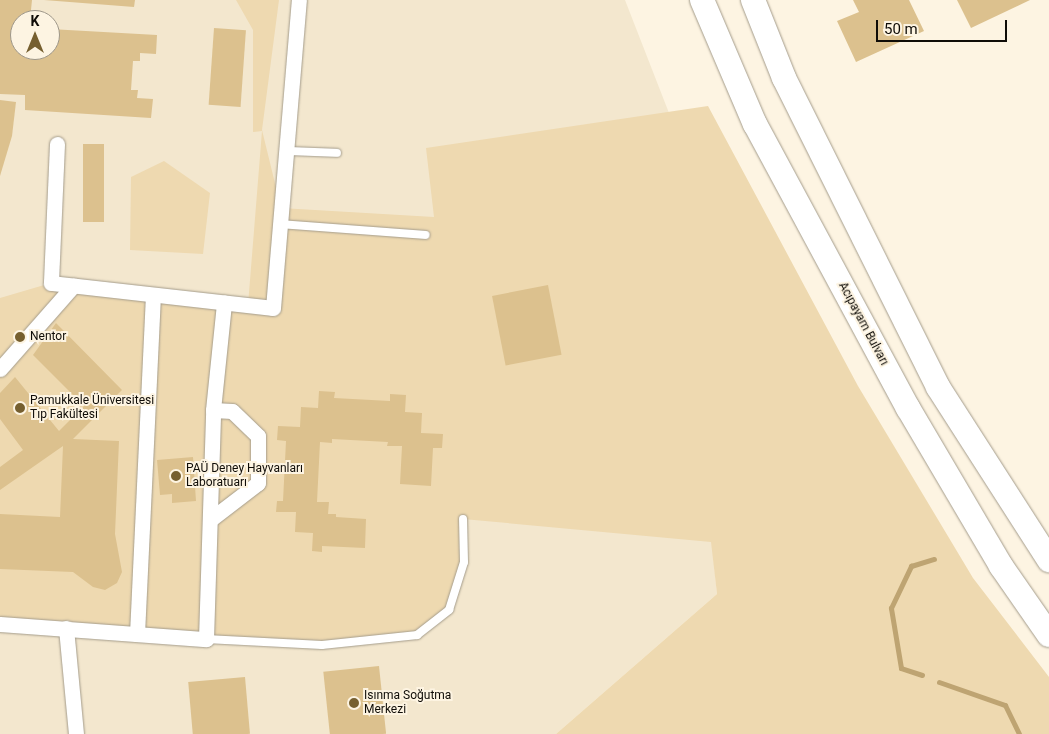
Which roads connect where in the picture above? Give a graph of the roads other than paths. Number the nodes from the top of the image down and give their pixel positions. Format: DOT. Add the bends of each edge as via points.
graph roads {
  1 [pos="299,0"];
  2 [pos="702,0"];
  3 [pos="752,0"];
  4 [pos="56,144"];
  5 [pos="286,151"];
  6 [pos="337,154"];
  7 [pos="280,224"];
  8 [pos="426,235"];
  9 [pos="72,286"];
  10 [pos="153,294"];
  11 [pos="224,303"];
  12 [pos="0,369"];
  13 [pos="213,410"];
  14 [pos="966,432"];
  15 [pos="212,518"];
  16 [pos="463,519"];
  17 [pos="1049,535"];
  18 [pos="1049,560"];
  19 [pos="0,624"];
  20 [pos="66,628"];
  21 [pos="137,634"];
  22 [pos="1049,635"];
  23 [pos="206,639"];
  24 [pos="76,734"];
  1 -- 5 [label="street"];
  2 -- 22 [label="main road, Acıpayam Bulvarı" via="755,124 908,408 1001,566"];
  3 -- 14 [label="main road" via="788,87 938,387"];
  4 -- 9 [label="street" via="51,283"];
  5 -- 6 [label="lane"];
  5 -- 7 [label="street"];
  7 -- 8 [label="lane"];
  7 -- 11 [label="street" via="273,308"];
  9 -- 10 [label="street"];
  9 -- 12 [label="street"];
  10 -- 11 [label="street"];
  10 -- 21 [label="street"];
  11 -- 13 [label="street"];
  13 -- 15 [label="street"];
  13 -- 15 [label="street" via="232,411 258,436 258,483"];
  14 -- 17 [label="main road"];
  14 -- 18 [label="main road"];
  15 -- 23 [label="street"];
  16 -- 23 [label="lane" via="464,562 449,610 417,635 322,645"];
  19 -- 20 [label="street"];
  20 -- 21 [label="street"];
  20 -- 24 [label="street"];
  21 -- 23 [label="street"];
}
